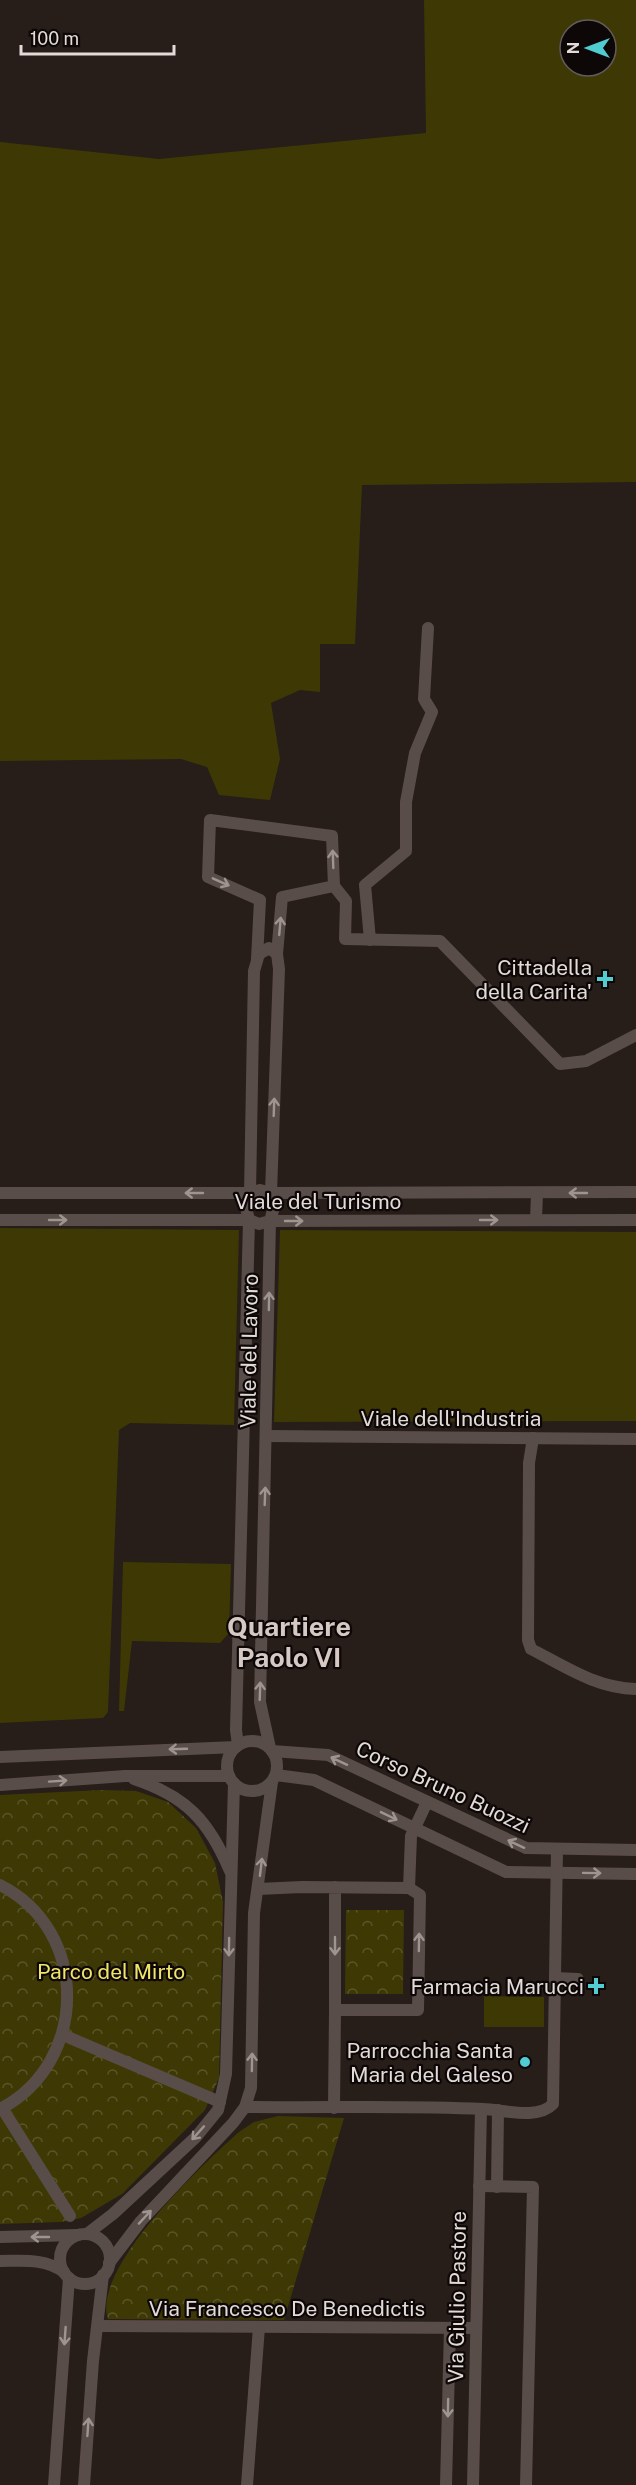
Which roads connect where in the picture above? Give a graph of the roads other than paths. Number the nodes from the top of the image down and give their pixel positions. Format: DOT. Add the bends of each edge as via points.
graph roads {
  1 [pos="428,628"];
  2 [pos="334,886"];
  3 [pos="370,940"];
  4 [pos="277,954"];
  5 [pos="257,959"];
  6 [pos="636,1035"];
  7 [pos="636,1192"];
  8 [pos="0,1193"];
  9 [pos="249,1193"];
  10 [pos="271,1193"];
  11 [pos="537,1193"];
  12 [pos="0,1220"];
  13 [pos="249,1220"];
  14 [pos="536,1220"];
  15 [pos="636,1220"];
  16 [pos="270,1221"];
  17 [pos="267,1436"];
  18 [pos="533,1438"];
  19 [pos="636,1439"];
  20 [pos="636,1689"];
  21 [pos="237,1746"];
  22 [pos="271,1750"];
  23 [pos="0,1757"];
  24 [pos="124,1776"];
  25 [pos="274,1779"];
  26 [pos="231,1780"];
  27 [pos="0,1785"];
  28 [pos="427,1802"];
  29 [pos="414,1828"];
  30 [pos="557,1849"];
  31 [pos="636,1850"];
  32 [pos="557,1873"];
  33 [pos="636,1874"];
  34 [pos="231,1875"];
  35 [pos="0,1885"];
  36 [pos="335,1887"];
  37 [pos="409,1888"];
  38 [pos="258,1889"];
  39 [pos="555,1978"];
  40 [pos="578,1979"];
  41 [pos="335,2010"];
  42 [pos="63,2035"];
  43 [pos="220,2102"];
  44 [pos="244,2107"];
  45 [pos="334,2108"];
  46 [pos="1,2109"];
  47 [pos="481,2109"];
  48 [pos="498,2110"];
  49 [pos="479,2186"];
  50 [pos="497,2187"];
  51 [pos="70,2216"];
  52 [pos="83,2234"];
  53 [pos="0,2236"];
  54 [pos="0,2261"];
  55 [pos="109,2263"];
  56 [pos="67,2275"];
  57 [pos="103,2276"];
  58 [pos="98,2326"];
  59 [pos="259,2327"];
  60 [pos="450,2328"];
  61 [pos="476,2328"];
  62 [pos="54,2485"];
  63 [pos="84,2485"];
  64 [pos="247,2485"];
  65 [pos="446,2485"];
  66 [pos="473,2485"];
  67 [pos="526,2485"];
  1 -- 3 [label="street" via="424,699 432,712 416,753 406,802 406,851 365,885"];
  2 -- 3 [label="street" via="346,901 345,939"];
  4 -- 2 [label="street, Viale del Lavoro, one-way" via="282,897"];
  2 -- 5 [label="street, Viale del Lavoro, one-way" via="332,836 210,820 208,877 260,900"];
  3 -- 6 [label="street" via="440,941 560,1064 586,1061"];
  4 -- 5 [label="street" via="268,948"];
  10 -- 4 [label="street, Viale del Lavoro, one-way"];
  5 -- 9 [label="street, Viale del Lavoro"];
  7 -- 11 [label="street, Viale del Turismo, one-way"];
  9 -- 8 [label="street, Viale del Turismo, one-way"];
  9 -- 10 [label="street, Viale del Turismo"];
  9 -- 13 [label="street, Viale del Lavoro"];
  10 -- 11 [label="street, Viale del Turismo"];
  10 -- 16 [label="street, Viale del Lavoro" via="274,1207"];
  11 -- 14 [label="street"];
  12 -- 13 [label="street, Viale del Turismo, one-way"];
  13 -- 16 [label="street, Viale del Turismo" via="259,1224"];
  13 -- 21 [label="street, Viale del Lavoro"];
  14 -- 15 [label="street, Viale del Turismo"];
  16 -- 14 [label="street, Viale del Turismo, one-way"];
  17 -- 16 [label="street, Viale del Lavoro, one-way"];
  17 -- 18 [label="street, Viale dell'Industria"];
  22 -- 17 [label="street, Viale del Lavoro, one-way" via="260,1702"];
  18 -- 19 [label="street, Viale dell'Industria"];
  18 -- 20 [label="street" via="529,1463 531,1649 614,1689"];
  21 -- 22 [label="street" via="254,1741"];
  21 -- 23 [label="street, one-way"];
  21 -- 26 [label="street" via="228,1760"];
  22 -- 25 [label="street" via="276,1758"];
  28 -- 22 [label="street, Corso Bruno Buozzi, one-way" via="328,1755"];
  24 -- 26 [label="street"];
  27 -- 24 [label="street, one-way"];
  24 -- 34 [label="street" via="165,1790 185,1804 203,1821"];
  25 -- 26 [label="street" via="265,1788 249,1791"];
  25 -- 29 [label="street, one-way" via="314,1780"];
  38 -- 25 [label="street, one-way"];
  26 -- 34 [label="street"];
  28 -- 29 [label="street"];
  30 -- 28 [label="street, Corso Bruno Buozzi, one-way" via="526,1848"];
  29 -- 32 [label="street" via="506,1872"];
  29 -- 37 [label="street"];
  30 -- 31 [label="street, Corso Bruno Buozzi"];
  30 -- 32 [label="street"];
  32 -- 33 [label="street, one-way"];
  32 -- 39 [label="street"];
  34 -- 43 [label="street, one-way" via="226,2074"];
  35 -- 42 [label="street" via="15,1893 44,1921 62,1956 68,1995"];
  36 -- 37 [label="street"];
  36 -- 38 [label="street"];
  36 -- 41 [label="street, one-way"];
  41 -- 37 [label="street, one-way" via="418,2010 420,1895"];
  44 -- 38 [label="street, one-way" via="251,2088 254,1912"];
  39 -- 40 [label="street"];
  39 -- 48 [label="street" via="553,2104 538,2113"];
  41 -- 45 [label="street"];
  42 -- 43 [label="street"];
  42 -- 46 [label="street" via="48,2065 28,2090"];
  43 -- 52 [label="street, one-way" via="196,2137 113,2214"];
  44 -- 45 [label="street"];
  55 -- 44 [label="street, one-way" via="130,2233"];
  45 -- 47 [label="street"];
  46 -- 51 [label="street"];
  47 -- 48 [label="street"];
  47 -- 49 [label="street, Via Giulio Pastore"];
  48 -- 50 [label="street"];
  49 -- 50 [label="street"];
  49 -- 61 [label="street, Via Giulio Pastore"];
  50 -- 67 [label="street" via="533,2187"];
  52 -- 53 [label="street, one-way"];
  52 -- 55 [label="street" via="101,2240"];
  52 -- 56 [label="street" via="72,2238 62,2250"];
  54 -- 56 [label="street" via="38,2261"];
  55 -- 57 [label="street"];
  56 -- 57 [label="street" via="87,2283"];
  56 -- 62 [label="street, one-way"];
  57 -- 58 [label="street"];
  58 -- 59 [label="street, Via Francesco De Benedictis"];
  63 -- 58 [label="street, one-way"];
  59 -- 60 [label="street, Via Francesco De Benedictis"];
  59 -- 64 [label="street"];
  60 -- 61 [label="street, Via Francesco De Benedictis"];
  60 -- 65 [label="street, Via Giulio Pastore, one-way"];
  61 -- 66 [label="street, Via Giulio Pastore"];
}
